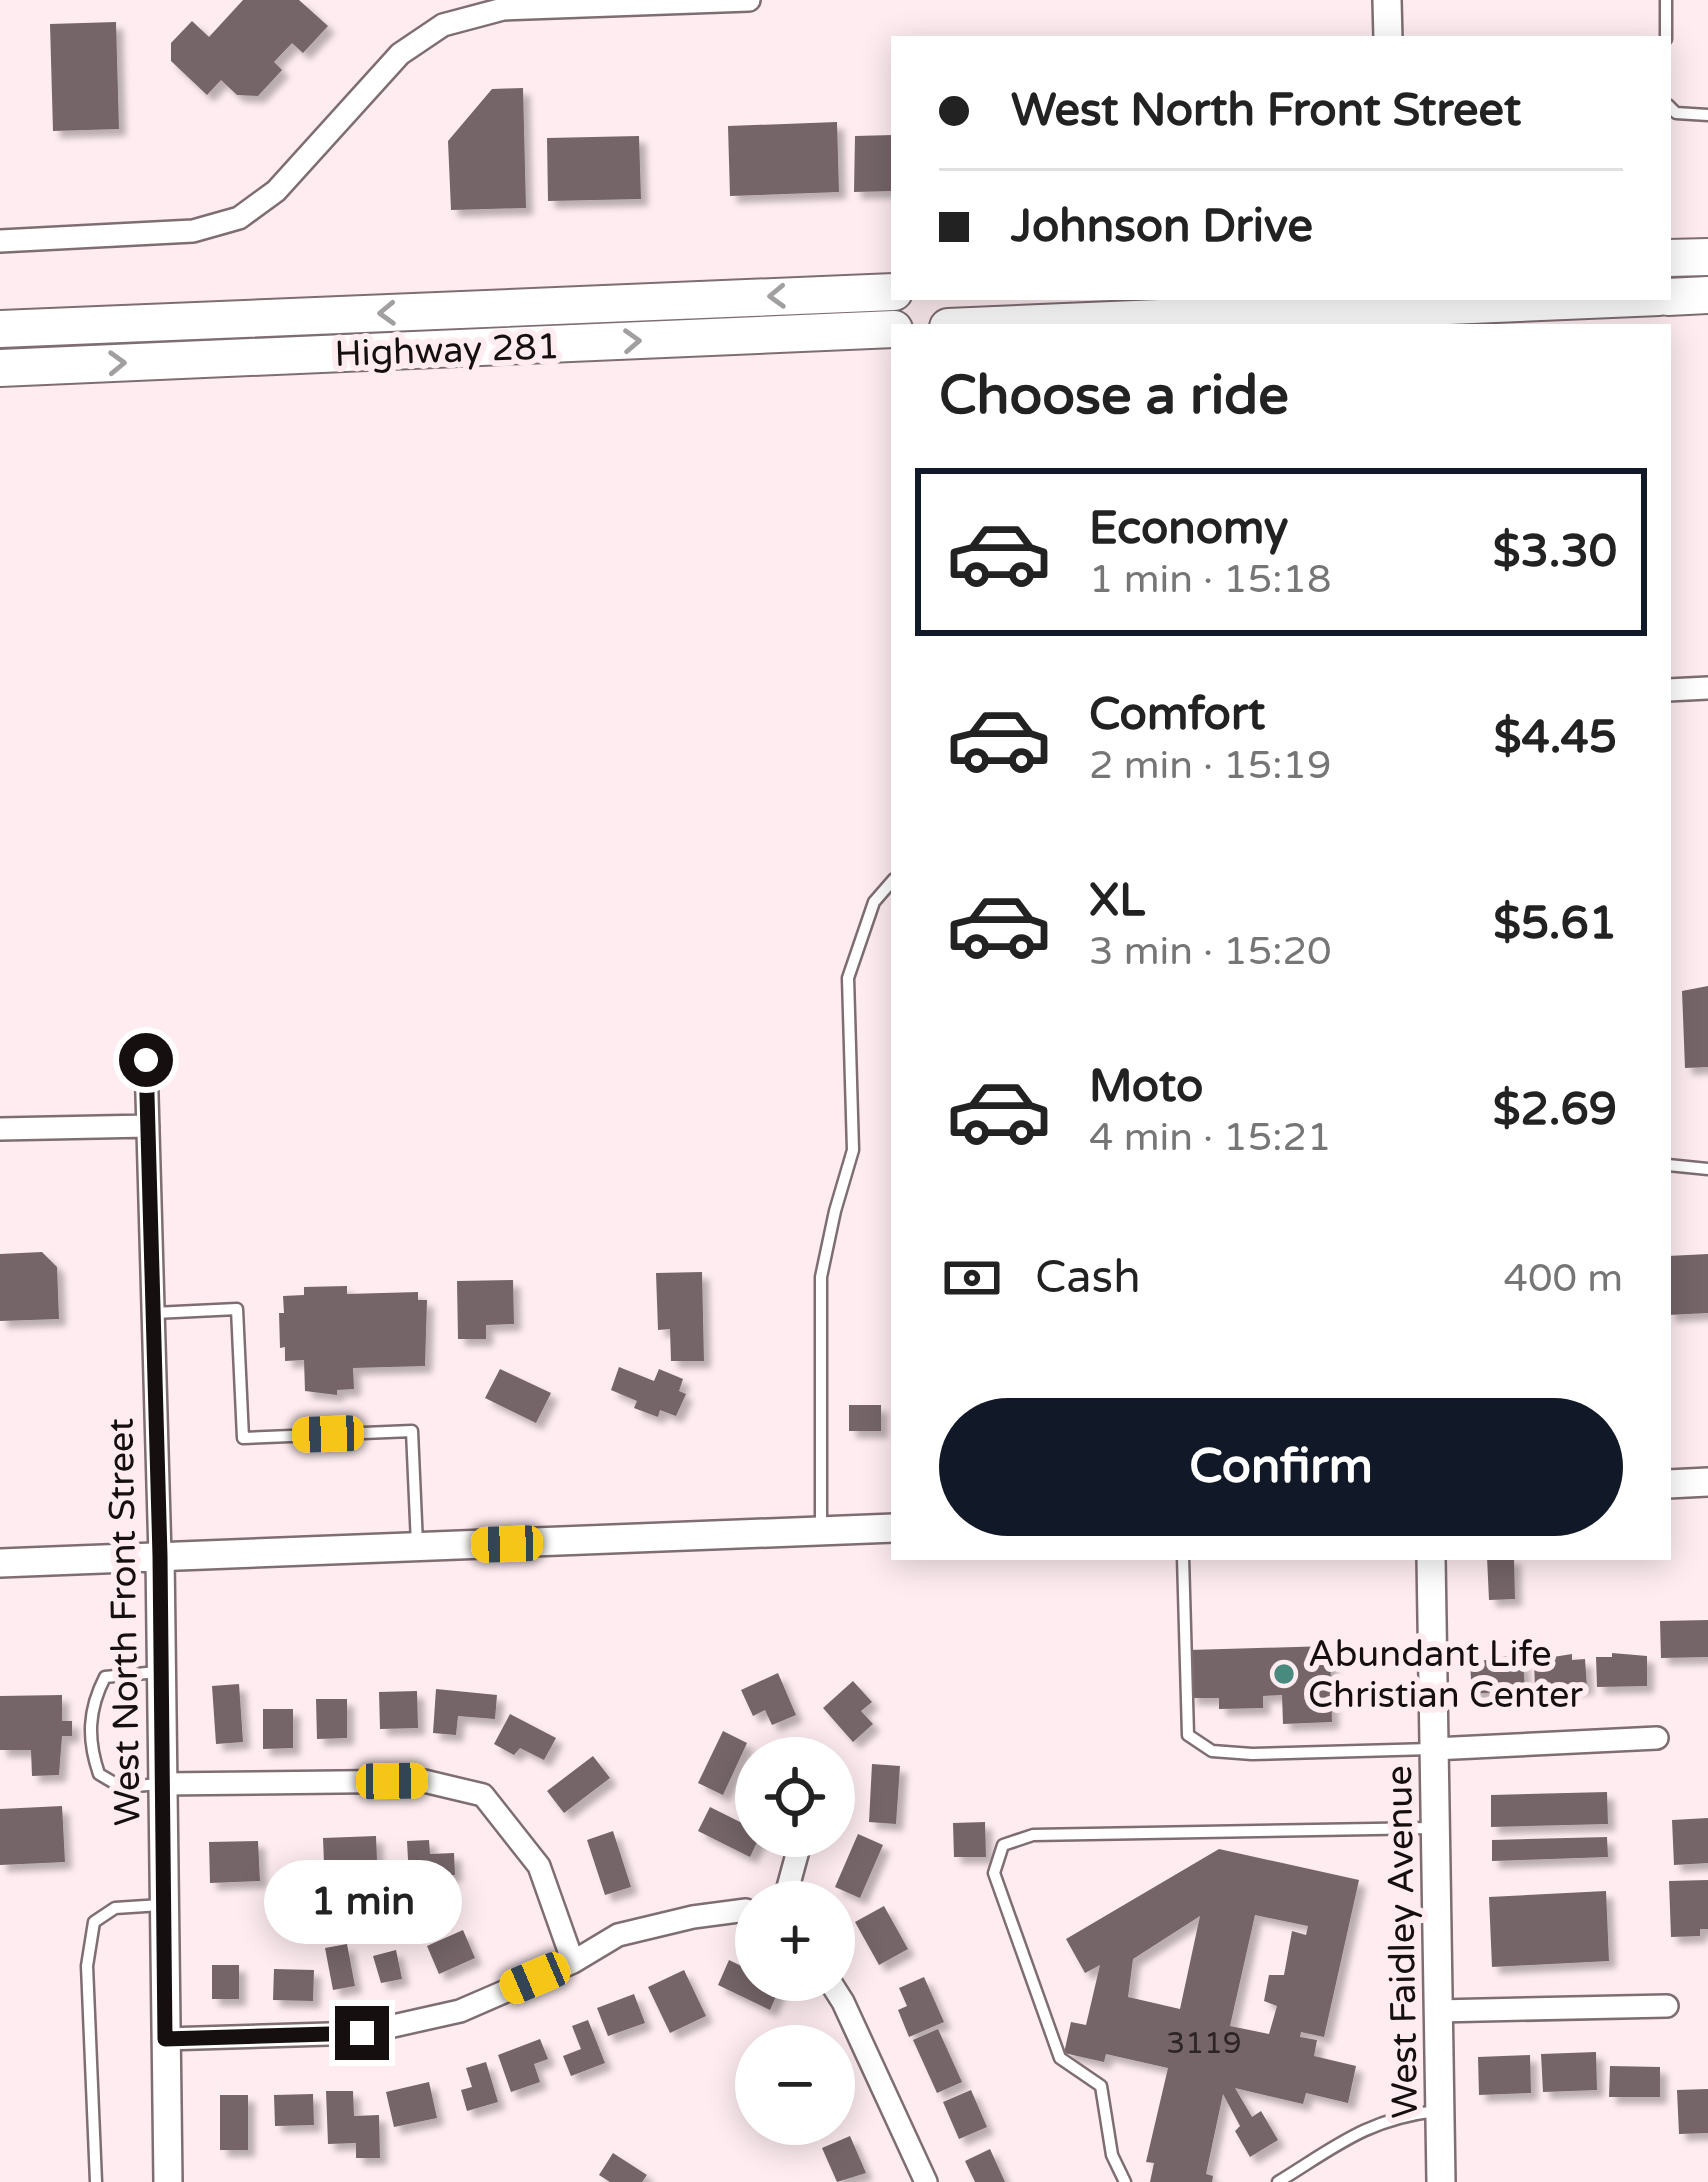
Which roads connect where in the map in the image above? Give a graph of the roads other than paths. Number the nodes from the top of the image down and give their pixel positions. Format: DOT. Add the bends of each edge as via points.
graph roads {
  1 [pos="442,0"];
  2 [pos="749,0"];
  3 [pos="1387,0"];
  4 [pos="1666,0"];
  5 [pos="443,25"];
  6 [pos="1388,36"];
  7 [pos="1666,36"];
  8 [pos="1671,108"];
  9 [pos="1708,115"];
  10 [pos="0,241"];
  11 [pos="1708,257"];
  12 [pos="1671,259"];
  13 [pos="891,292"];
  14 [pos="1708,295"];
  15 [pos="1671,297"];
  16 [pos="1603,300"];
  17 [pos="1397,311"];
  18 [pos="1033,324"];
  19 [pos="0,329"];
  20 [pos="891,329"];
  21 [pos="0,368"];
  22 [pos="1708,688"];
  23 [pos="1671,690"];
  24 [pos="891,882"];
  25 [pos="146,1060"];
  26 [pos="148,1126"];
  27 [pos="0,1129"];
  28 [pos="1671,1166"];
  29 [pos="1708,1169"];
  30 [pos="154,1313"];
  31 [pos="1708,1482"];
  32 [pos="1671,1484"];
  33 [pos="891,1528"];
  34 [pos="821,1532"];
  35 [pos="417,1547"];
  36 [pos="160,1556"];
  37 [pos="1183,1560"];
  38 [pos="1432,1560"];
  39 [pos="0,1563"];
  40 [pos="160,1671"];
  41 [pos="1657,1738"];
  42 [pos="1434,1748"];
  43 [pos="161,1784"];
  44 [pos="1436,1828"];
  45 [pos="163,1904"];
  46 [pos="735,1911"];
  47 [pos="573,1962"];
  48 [pos="842,2001"];
  49 [pos="1667,2006"];
  50 [pos="1438,2012"];
  51 [pos="165,2039"];
  52 [pos="1440,2110"];
  53 [pos="96,2182"];
  54 [pos="167,2182"];
  55 [pos="926,2182"];
  56 [pos="1125,2182"];
  57 [pos="1278,2182"];
  58 [pos="1441,2182"];
  1 -- 5 [label="street"];
  2 -- 5 [label="street" via="503,9"];
  3 -- 6 [label="street"];
  4 -- 7 [label="lane"];
  5 -- 10 [label="street" via="400,54 276,191 239,218 193,231"];
  8 -- 9 [label="lane"];
  11 -- 12 [label="highway"];
  13 -- 19 [label="highway, Highway 281, one-way"];
  14 -- 15 [label="highway"];
  16 -- 17 [label="highway"];
  17 -- 18 [label="highway"];
  21 -- 20 [label="highway, Highway 281, one-way"];
  22 -- 23 [label="street"];
  24 -- 34 [label="lane" via="874,902 848,978 853,1150 821,1277"];
  25 -- 26 [label="street, West North Front Street"];
  26 -- 27 [label="street"];
  26 -- 30 [label="street, West North Front Street"];
  28 -- 29 [label="lane"];
  30 -- 35 [label="lane" via="237,1309 243,1438 412,1431"];
  30 -- 36 [label="street, West North Front Street"];
  31 -- 32 [label="street"];
  33 -- 34 [label="street"];
  34 -- 35 [label="street"];
  35 -- 36 [label="street"];
  36 -- 39 [label="street"];
  36 -- 40 [label="street, West North Front Street"];
  37 -- 42 [label="lane" via="1188,1736 1212,1751 1252,1754"];
  38 -- 42 [label="street, West Faidley Avenue"];
  40 -- 43 [label="street, West North Front Street"];
  40 -- 43 [label="lane" via="105,1677 91,1703 91,1748 99,1774 121,1787"];
  41 -- 42 [label="street"];
  42 -- 44 [label="street, West Faidley Avenue"];
  43 -- 45 [label="street, West North Front Street"];
  43 -- 47 [label="street" via="424,1780 483,1795 539,1866"];
  44 -- 50 [label="street, West Faidley Avenue"];
  44 -- 56 [label="lane" via="1033,1835 1003,1845 994,1874 1060,2057 1101,2086 1112,2155"];
  45 -- 51 [label="street, West North Front Street"];
  45 -- 53 [label="lane" via="115,1908 94,1922 87,1966"];
  46 -- 47 [label="street" via="618,1935"];
  47 -- 51 [label="street" via="460,2011 362,2033"];
  48 -- 55 [label="street"];
  49 -- 50 [label="street"];
  50 -- 52 [label="street, West Faidley Avenue"];
  51 -- 54 [label="street, West North Front Street"];
  52 -- 57 [label="lane" via="1361,2130"];
  52 -- 58 [label="street, West Faidley Avenue"];
}
